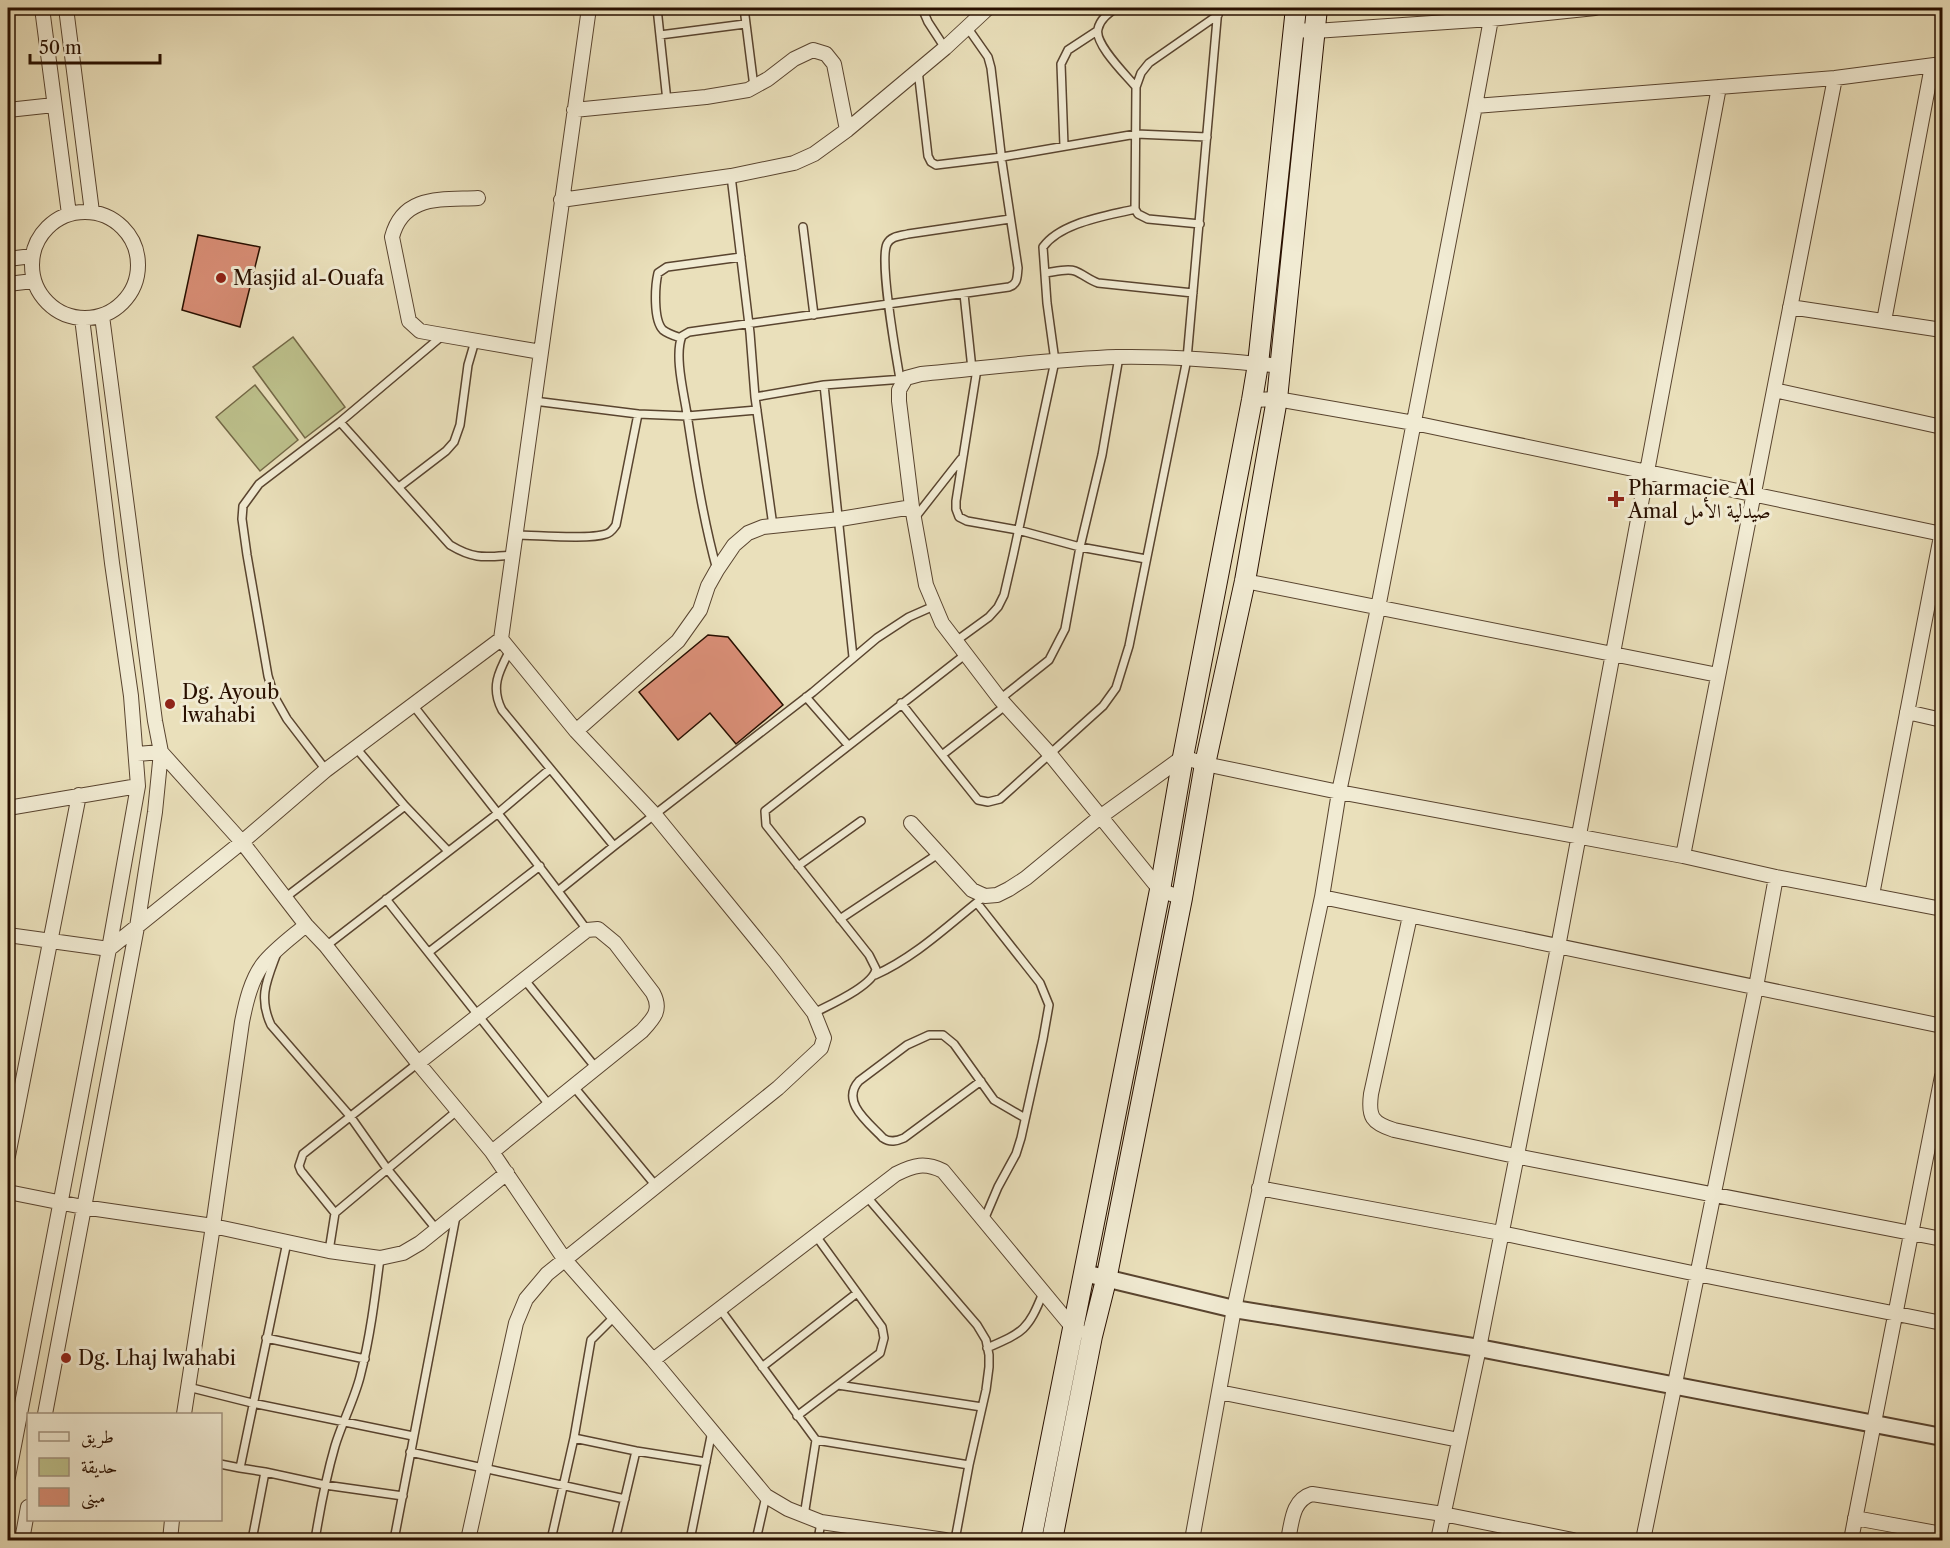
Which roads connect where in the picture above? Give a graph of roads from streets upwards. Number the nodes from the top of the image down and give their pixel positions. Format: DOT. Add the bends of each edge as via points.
graph roads {
  1 [pos="42,8"];
  2 [pos="66,8"];
  3 [pos="588,8"];
  4 [pos="988,8"];
  5 [pos="1296,8"];
  6 [pos="1317,8"];
  7 [pos="1595,8"];
  8 [pos="1574,9"];
  9 [pos="1491,19"];
  10 [pos="1294,30"];
  11 [pos="1315,30"];
  12 [pos="1937,65"];
  13 [pos="1834,78"];
  14 [pos="1719,87"];
  15 [pos="54,105"];
  16 [pos="1475,106"];
  17 [pos="8,110"];
  18 [pos="574,110"];
  19 [pos="847,130"];
  20 [pos="478,198"];
  21 [pos="561,200"];
  22 [pos="92,212"];
  23 [pos="69,214"];
  24 [pos="32,256"];
  25 [pos="8,259"];
  26 [pos="33,281"];
  27 [pos="8,284"];
  28 [pos="1790,307"];
  29 [pos="102,316"];
  30 [pos="82,318"];
  31 [pos="1884,321"];
  32 [pos="1942,330"];
  33 [pos="541,352"];
  34 [pos="1258,364"];
  35 [pos="1282,366"];
  36 [pos="1774,390"];
  37 [pos="1277,399"];
  38 [pos="1252,400"];
  39 [pos="1414,423"];
  40 [pos="1942,427"];
  41 [pos="1646,473"];
  42 [pos="1753,494"];
  43 [pos="913,513"];
  44 [pos="1942,533"];
  45 [pos="1245,581"];
  46 [pos="1378,608"];
  47 [pos="501,639"];
  48 [pos="1612,655"];
  49 [pos="1718,675"];
  50 [pos="1907,712"];
  51 [pos="1942,720"];
  52 [pos="576,731"];
  53 [pos="161,752"];
  54 [pos="137,754"];
  55 [pos="1183,757"];
  56 [pos="1205,764"];
  57 [pos="138,786"];
  58 [pos="1339,792"];
  59 [pos="79,795"];
  60 [pos="8,808"];
  61 [pos="1100,817"];
  62 [pos="910,823"];
  63 [pos="1578,838"];
  64 [pos="242,842"];
  65 [pos="1683,856"];
  66 [pos="1776,877"];
  67 [pos="1160,890"];
  68 [pos="1872,895"];
  69 [pos="1322,897"];
  70 [pos="1182,898"];
  71 [pos="1942,909"];
  72 [pos="1410,916"];
  73 [pos="306,925"];
  74 [pos="137,927"];
  75 [pos="8,935"];
  76 [pos="51,942"];
  77 [pos="1558,947"];
  78 [pos="109,950"];
  79 [pos="1756,987"];
  80 [pos="1942,1026"];
  81 [pos="418,1063"];
  82 [pos="1942,1076"];
  83 [pos="492,1152"];
  84 [pos="8,1156"];
  85 [pos="1515,1156"];
  86 [pos="507,1173"];
  87 [pos="1259,1188"];
  88 [pos="8,1192"];
  89 [pos="1714,1194"];
  90 [pos="59,1203"];
  91 [pos="83,1207"];
  92 [pos="213,1226"];
  93 [pos="1501,1233"];
  94 [pos="1912,1233"];
  95 [pos="1942,1239"];
  96 [pos="564,1260"];
  97 [pos="1084,1273"];
  98 [pos="1697,1274"];
  99 [pos="1106,1280"];
  100 [pos="1234,1309"];
  101 [pos="1896,1315"];
  102 [pos="1942,1323"];
  103 [pos="1072,1328"];
  104 [pos="1092,1336"];
  105 [pos="1479,1348"];
  106 [pos="653,1360"];
  107 [pos="1675,1385"];
  108 [pos="1219,1392"];
  109 [pos="45,1413"];
  110 [pos="184,1413"];
  111 [pos="1874,1424"];
  112 [pos="1942,1437"];
  113 [pos="1459,1440"];
  114 [pos="8,1476"];
  115 [pos="27,1512"];
  116 [pos="1443,1514"];
  117 [pos="1856,1518"];
  118 [pos="172,1521"];
  119 [pos="1942,1534"];
  120 [pos="886,1536"];
  121 [pos="22,1540"];
  122 [pos="170,1540"];
  123 [pos="468,1540"];
  124 [pos="945,1540"];
  125 [pos="1031,1540"];
  126 [pos="1053,1540"];
  127 [pos="1192,1540"];
  128 [pos="1288,1540"];
  129 [pos="1438,1540"];
  130 [pos="1573,1540"];
  131 [pos="1643,1540"];
  132 [pos="1851,1540"];
  1 -- 15 [label="street"];
  2 -- 22 [label="street"];
  3 -- 18 [label="street"];
  4 -- 19 [label="street"];
  5 -- 10 [label="main road"];
  6 -- 11 [label="main road"];
  7 -- 8 [label="street"];
  8 -- 9 [label="street"];
  9 -- 11 [label="street"];
  9 -- 16 [label="street"];
  10 -- 11 [label="street"];
  10 -- 34 [label="main road"];
  11 -- 35 [label="main road"];
  12 -- 13 [label="street"];
  12 -- 31 [label="street"];
  13 -- 14 [label="street"];
  13 -- 28 [label="street"];
  14 -- 16 [label="street"];
  14 -- 41 [label="street"];
  15 -- 17 [label="street"];
  15 -- 23 [label="street"];
  16 -- 39 [label="street"];
  18 -- 19 [label="street" via="748,90 813,50 820,51 834,64"];
  18 -- 21 [label="street"];
  19 -- 21 [label="street" via="794,163"];
  20 -- 33 [label="street" via="423,201 402,214 394,227 392,237 410,321 420,331"];
  21 -- 33 [label="street"];
  22 -- 23 [label="street"];
  22 -- 29 [label="street" via="109,217 123,228 138,260 130,294"];
  23 -- 24 [label="street" via="42,233"];
  24 -- 25 [label="street"];
  24 -- 26 [label="street"];
  26 -- 27 [label="street"];
  26 -- 30 [label="street" via="54,309"];
  28 -- 31 [label="street"];
  28 -- 36 [label="street"];
  29 -- 30 [label="street"];
  29 -- 53 [label="street"];
  30 -- 54 [label="street"];
  31 -- 32 [label="street"];
  33 -- 47 [label="street"];
  34 -- 35 [label="street"];
  34 -- 38 [label="main road"];
  34 -- 43 [label="street" via="1119,357 921,374 903,379 899,400"];
  35 -- 37 [label="main road"];
  36 -- 40 [label="street"];
  36 -- 42 [label="street"];
  37 -- 38 [label="street"];
  37 -- 39 [label="street"];
  37 -- 45 [label="main road"];
  38 -- 55 [label="main road"];
  39 -- 41 [label="street"];
  39 -- 46 [label="street"];
  41 -- 42 [label="street"];
  41 -- 48 [label="street"];
  42 -- 44 [label="street"];
  42 -- 49 [label="street"];
  43 -- 52 [label="street" via="774,526 741,537 717,570 700,610 678,641"];
  43 -- 61 [label="street" via="922,567 942,623 1003,703"];
  44 -- 50 [label="street"];
  45 -- 46 [label="street"];
  45 -- 56 [label="main road"];
  46 -- 48 [label="street"];
  46 -- 58 [label="street"];
  47 -- 52 [label="street"];
  47 -- 64 [label="street" via="326,770"];
  48 -- 49 [label="street"];
  48 -- 63 [label="street"];
  49 -- 65 [label="street"];
  50 -- 51 [label="street"];
  50 -- 68 [label="street"];
  52 -- 96 [label="street" via="655,815 775,962 814,1013 824,1038 821,1048 778,1088"];
  53 -- 54 [label="street"];
  53 -- 64 [label="street"];
  53 -- 74 [label="street"];
  54 -- 57 [label="street"];
  55 -- 56 [label="street"];
  55 -- 61 [label="street"];
  55 -- 67 [label="main road"];
  56 -- 58 [label="street"];
  56 -- 70 [label="main road"];
  57 -- 59 [label="street"];
  57 -- 78 [label="street"];
  58 -- 63 [label="street"];
  58 -- 69 [label="street"];
  59 -- 60 [label="street"];
  59 -- 76 [label="street"];
  61 -- 62 [label="street" via="1026,878 997,895 981,899"];
  61 -- 67 [label="street"];
  63 -- 65 [label="street"];
  63 -- 77 [label="street"];
  64 -- 73 [label="street"];
  64 -- 74 [label="street"];
  65 -- 66 [label="street"];
  66 -- 68 [label="street"];
  66 -- 79 [label="street"];
  67 -- 70 [label="street"];
  67 -- 97 [label="main road"];
  68 -- 71 [label="street"];
  69 -- 72 [label="street"];
  69 -- 87 [label="street"];
  70 -- 99 [label="main road"];
  72 -- 77 [label="street"];
  72 -- 85 [label="street" via="1370,1102 1372,1119 1394,1130"];
  73 -- 81 [label="street"];
  73 -- 92 [label="street" via="264,963 248,997"];
  74 -- 78 [label="street"];
  74 -- 91 [label="street"];
  75 -- 76 [label="street"];
  76 -- 78 [label="street"];
  76 -- 84 [label="street"];
  77 -- 79 [label="street"];
  77 -- 85 [label="street"];
  78 -- 90 [label="street"];
  79 -- 80 [label="street"];
  79 -- 89 [label="street"];
  81 -- 83 [label="street"];
  81 -- 83 [label="street" via="587,930 598,929 615,943 653,993 656,1014 642,1031"];
  82 -- 94 [label="street"];
  83 -- 86 [label="street"];
  85 -- 89 [label="street"];
  85 -- 93 [label="street"];
  86 -- 92 [label="street" via="420,1244 404,1253 380,1258"];
  86 -- 96 [label="street"];
  87 -- 93 [label="street"];
  87 -- 100 [label="street"];
  88 -- 90 [label="street"];
  89 -- 94 [label="street"];
  89 -- 98 [label="street"];
  90 -- 91 [label="street"];
  90 -- 114 [label="street"];
  91 -- 92 [label="street"];
  91 -- 109 [label="street"];
  92 -- 110 [label="street"];
  93 -- 98 [label="street"];
  93 -- 105 [label="street"];
  94 -- 95 [label="street"];
  94 -- 101 [label="street"];
  96 -- 106 [label="street"];
  96 -- 123 [label="street" via="526,1299 516,1323"];
  97 -- 99 [label="street"];
  97 -- 103 [label="main road"];
  98 -- 101 [label="street"];
  98 -- 107 [label="street"];
  99 -- 100 [label="street"];
  99 -- 104 [label="main road"];
  100 -- 105 [label="street"];
  100 -- 108 [label="street"];
  101 -- 102 [label="street"];
  101 -- 111 [label="street"];
  103 -- 104 [label="street"];
  103 -- 106 [label="street" via="943,1171 918,1164 896,1173"];
  103 -- 125 [label="main road"];
  104 -- 126 [label="main road"];
  105 -- 107 [label="street"];
  105 -- 113 [label="street"];
  106 -- 120 [label="street" via="766,1496 821,1522"];
  107 -- 111 [label="street"];
  107 -- 131 [label="street"];
  108 -- 113 [label="street"];
  108 -- 127 [label="street"];
  111 -- 112 [label="street"];
  111 -- 117 [label="street"];
  113 -- 116 [label="street"];
  115 -- 121 [label="street"];
  116 -- 128 [label="street" via="1312,1494 1295,1507"];
  116 -- 129 [label="street"];
  116 -- 130 [label="street"];
  117 -- 119 [label="street"];
  117 -- 132 [label="street"];
  118 -- 122 [label="street"];
  120 -- 124 [label="street"];
}
